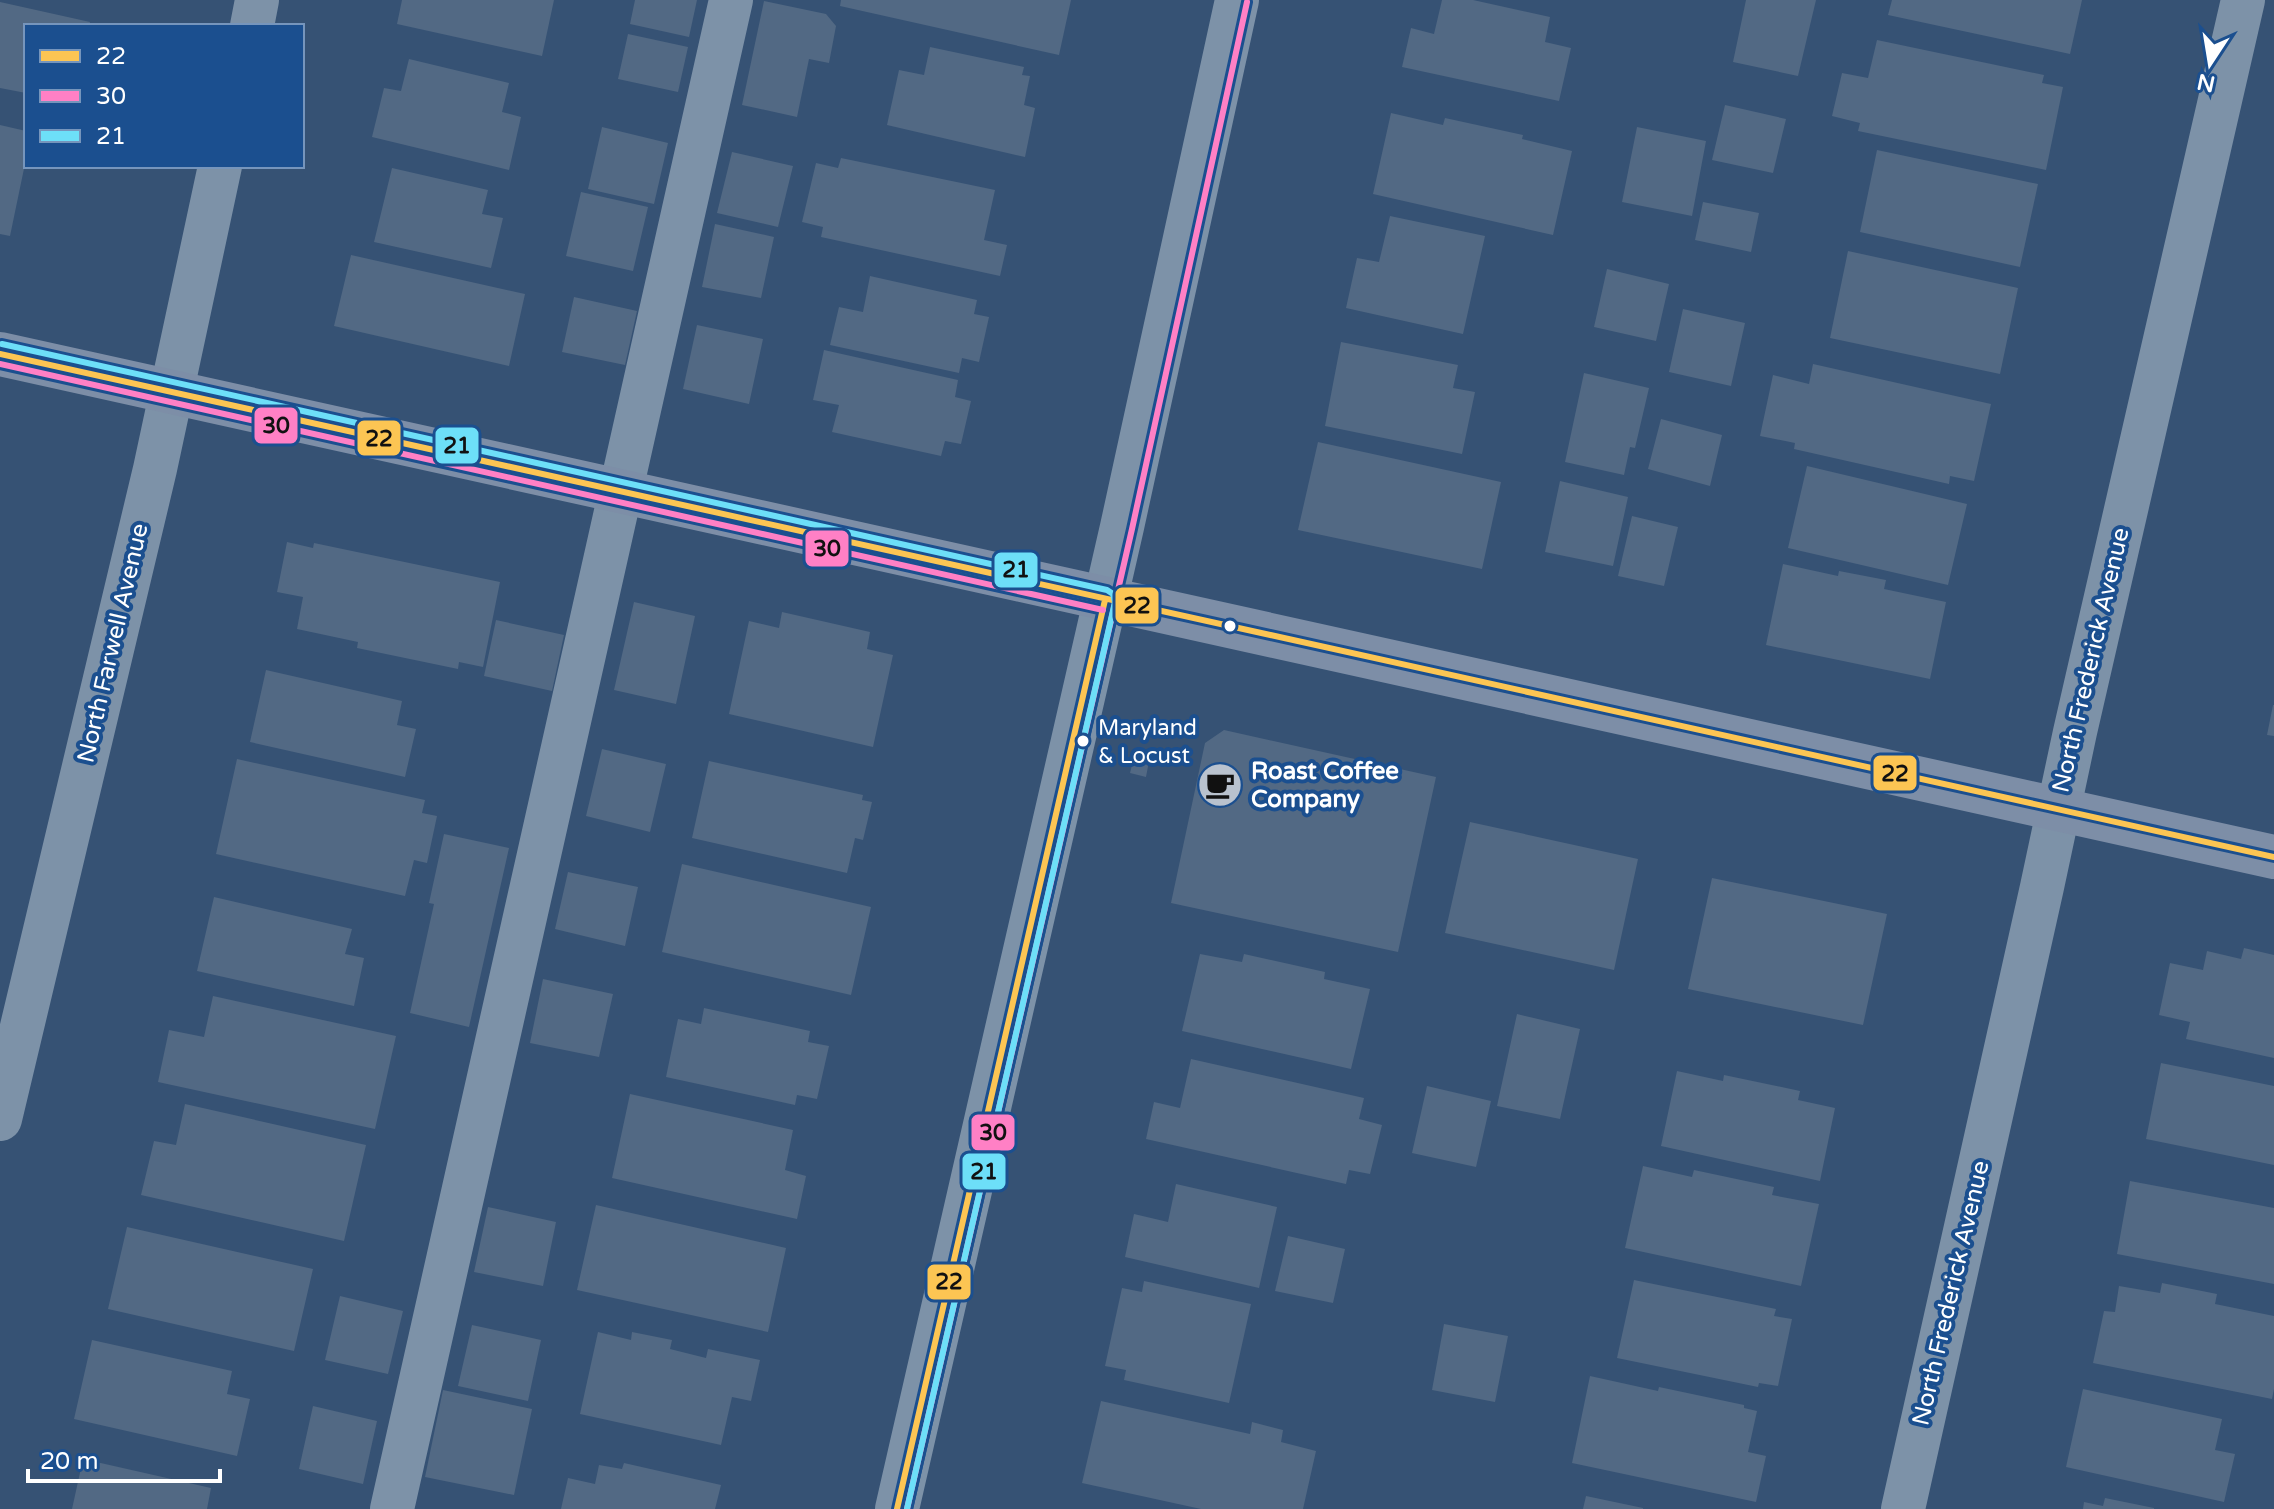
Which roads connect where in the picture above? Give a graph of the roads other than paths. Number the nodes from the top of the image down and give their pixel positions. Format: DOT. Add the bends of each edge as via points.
graph roads {
  1 [pos="257,0"];
  2 [pos="731,0"];
  3 [pos="1237,0"];
  4 [pos="2243,0"];
  5 [pos="252,24"];
  6 [pos="220,168"];
  7 [pos="0,354"];
  8 [pos="171,393"];
  9 [pos="621,491"];
  10 [pos="1105,600"];
  11 [pos="2057,809"];
  12 [pos="2274,857"];
  13 [pos="0,1119"];
  14 [pos="392,1509"];
  15 [pos="897,1509"];
  16 [pos="1903,1509"];
  1 -- 5 [label="street"];
  2 -- 9 [label="street"];
  3 -- 10 [label="street"];
  4 -- 11 [label="street, North Frederick Avenue"];
  6 -- 8 [label="street, North Farwell Avenue"];
  7 -- 8 [label="main road"];
  8 -- 9 [label="main road"];
  8 -- 13 [label="street, North Farwell Avenue"];
  9 -- 10 [label="main road"];
  9 -- 14 [label="street"];
  10 -- 11 [label="main road"];
  10 -- 15 [label="street"];
  11 -- 12 [label="main road"];
  11 -- 16 [label="street, North Frederick Avenue"];
}
